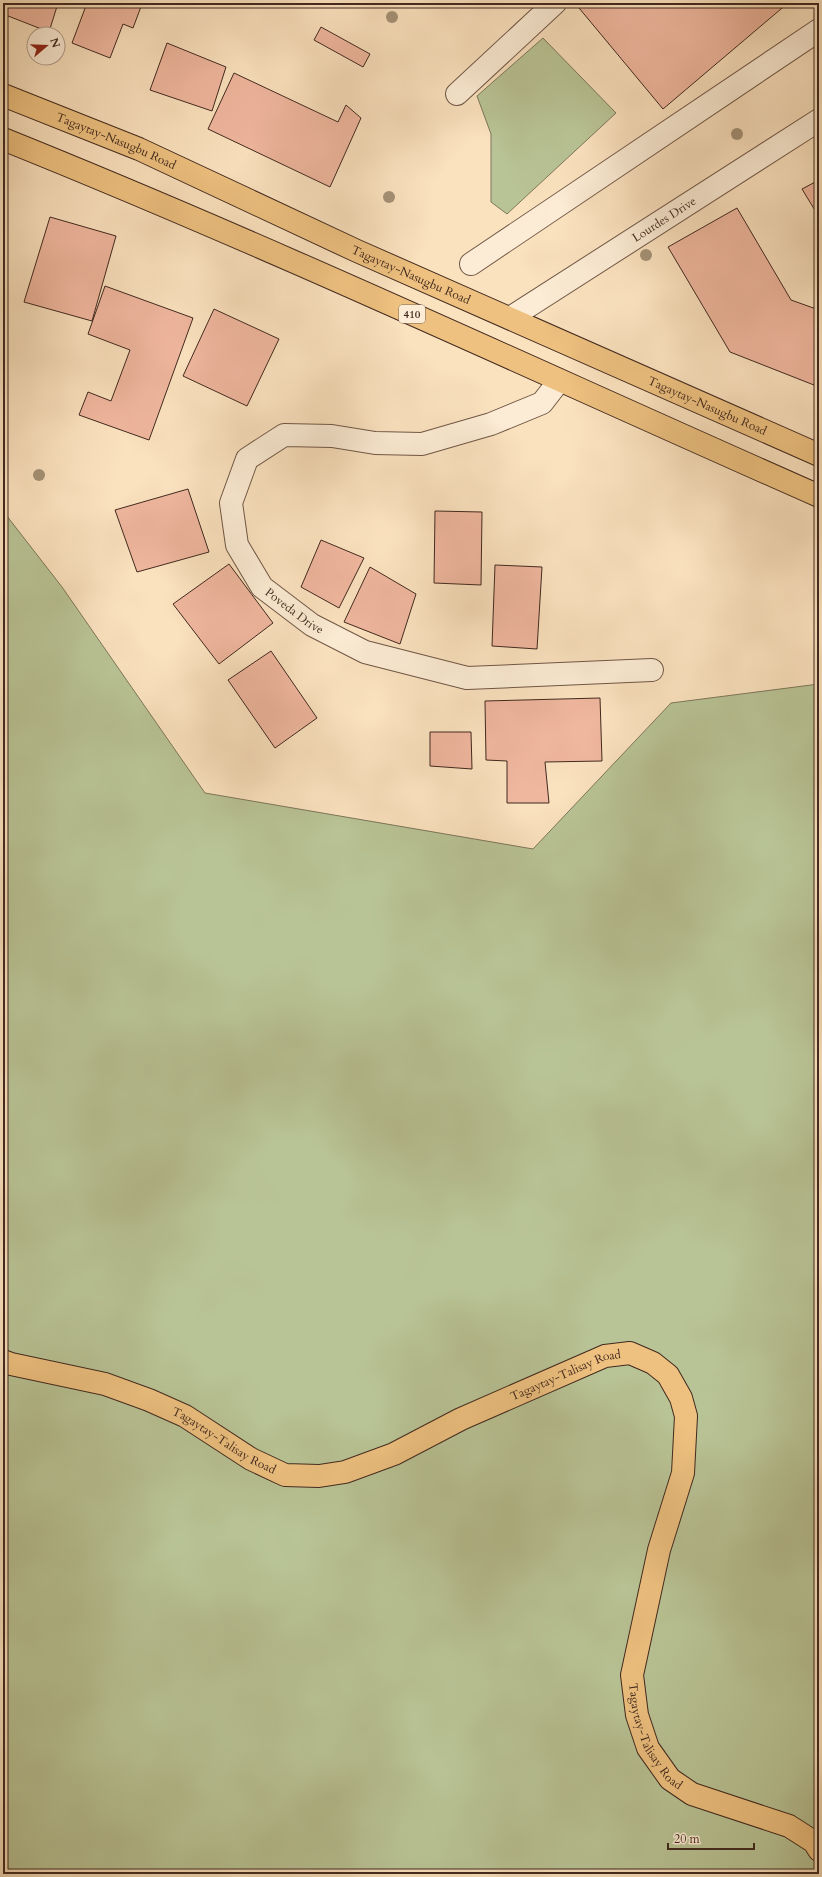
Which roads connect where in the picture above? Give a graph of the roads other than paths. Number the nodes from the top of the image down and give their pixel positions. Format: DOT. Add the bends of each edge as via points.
graph roads {
  1 [pos="555,3"];
  2 [pos="819,30"];
  3 [pos="456,94"];
  4 [pos="3,95"];
  5 [pos="819,120"];
  6 [pos="3,139"];
  7 [pos="471,264"];
  8 [pos="510,318"];
  9 [pos="560,381"];
  10 [pos="819,455"];
  11 [pos="819,496"];
  12 [pos="652,670"];
  13 [pos="3,1361"];
  14 [pos="819,1850"];
  1 -- 3 [label="street"];
  2 -- 7 [label="street"];
  4 -- 8 [label="main road, Tagaytay-Nasugbu Road" via="139,148 357,251"];
  5 -- 8 [label="street, Lourdes Drive"];
  6 -- 9 [label="main road, 410" via="336,279"];
  8 -- 10 [label="main road, Tagaytay-Nasugbu Road"];
  9 -- 11 [label="main road, 410"];
  9 -- 12 [label="street, Poveda Drive" via="542,403 491,424 422,444 375,443 332,436 284,435 247,459 231,503 237,545 262,587 312,625 365,652 466,678"];
  13 -- 14 [label="main road, Tagaytay-Talisay Road" via="104,1384 149,1400 185,1416 251,1459 285,1476 319,1476 345,1472 394,1454 461,1419 605,1356 630,1353 653,1363 668,1375 681,1398 686,1416 684,1473 659,1550 632,1675 637,1715 648,1748 670,1779 692,1794 789,1826 814,1842"];
}
